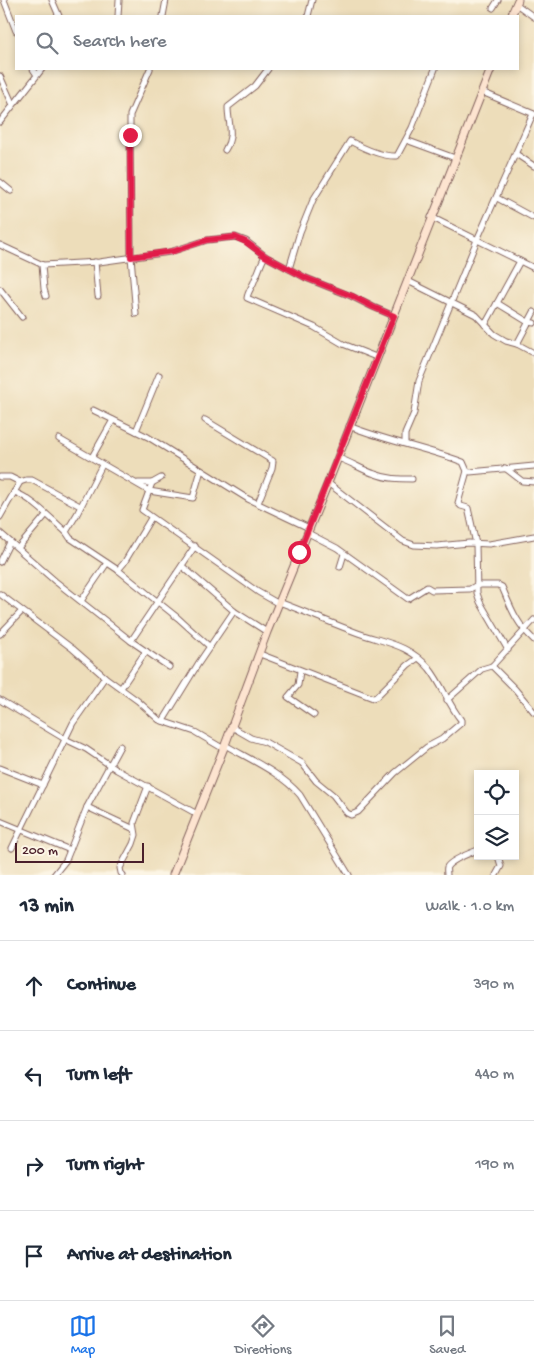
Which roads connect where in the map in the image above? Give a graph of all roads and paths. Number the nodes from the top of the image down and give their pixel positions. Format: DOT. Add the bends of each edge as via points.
graph roads {
  1 [pos="4,0"];
  2 [pos="52,0"];
  3 [pos="119,0"];
  4 [pos="166,0"];
  5 [pos="312,0"];
  6 [pos="498,0"];
  7 [pos="517,2"];
  8 [pos="493,8"];
  9 [pos="59,15"];
  10 [pos="118,15"];
  11 [pos="163,15"];
  12 [pos="308,15"];
  13 [pos="511,15"];
  14 [pos="534,17"];
  15 [pos="15,28"];
  16 [pos="34,70"];
  17 [pos="41,70"];
  18 [pos="150,70"];
  19 [pos="267,70"];
  20 [pos="435,70"];
  21 [pos="491,70"];
  22 [pos="37,75"];
  23 [pos="0,78"];
  24 [pos="482,92"];
  25 [pos="13,105"];
  26 [pos="534,114"];
  27 [pos="0,122"];
  28 [pos="406,140"];
  29 [pos="225,150"];
  30 [pos="516,154"];
  31 [pos="455,158"];
  32 [pos="534,166"];
  33 [pos="0,182"];
  34 [pos="11,191"];
  35 [pos="497,198"];
  36 [pos="431,217"];
  37 [pos="534,218"];
  38 [pos="0,240"];
  39 [pos="477,240"];
  40 [pos="0,244"];
  41 [pos="265,256"];
  42 [pos="131,257"];
  43 [pos="520,261"];
  44 [pos="95,262"];
  45 [pos="42,264"];
  46 [pos="533,266"];
  47 [pos="289,268"];
  48 [pos="408,281"];
  49 [pos="0,289"];
  50 [pos="46,296"];
  51 [pos="98,296"];
  52 [pos="451,302"];
  53 [pos="497,303"];
  54 [pos="534,312"];
  55 [pos="136,314"];
  56 [pos="22,316"];
  57 [pos="394,316"];
  58 [pos="531,323"];
  59 [pos="484,325"];
  60 [pos="516,344"];
  61 [pos="532,352"];
  62 [pos="376,357"];
  63 [pos="159,375"];
  64 [pos="92,410"];
  65 [pos="113,420"];
  66 [pos="206,420"];
  67 [pos="349,426"];
  68 [pos="136,431"];
  69 [pos="59,439"];
  70 [pos="405,443"];
  71 [pos="92,457"];
  72 [pos="338,458"];
  73 [pos="102,465"];
  74 [pos="534,466"];
  75 [pos="505,468"];
  76 [pos="201,470"];
  77 [pos="467,472"];
  78 [pos="0,477"];
  79 [pos="161,478"];
  80 [pos="412,479"];
  81 [pos="20,482"];
  82 [pos="534,482"];
  83 [pos="137,483"];
  84 [pos="152,483"];
  85 [pos="328,483"];
  86 [pos="149,491"];
  87 [pos="14,492"];
  88 [pos="258,504"];
  89 [pos="80,506"];
  90 [pos="46,515"];
  91 [pos="0,517"];
  92 [pos="151,518"];
  93 [pos="308,531"];
  94 [pos="66,532"];
  95 [pos="0,533"];
  96 [pos="534,536"];
  97 [pos="10,542"];
  98 [pos="476,544"];
  99 [pos="195,546"];
  100 [pos="18,548"];
  101 [pos="344,554"];
  102 [pos="0,562"];
  103 [pos="107,563"];
  104 [pos="182,566"];
  105 [pos="340,567"];
  106 [pos="118,570"];
  107 [pos="477,585"];
  108 [pos="0,594"];
  109 [pos="81,601"];
  110 [pos="157,601"];
  111 [pos="279,603"];
  112 [pos="22,611"];
  113 [pos="234,611"];
  114 [pos="534,620"];
  115 [pos="524,630"];
  116 [pos="267,632"];
  117 [pos="0,634"];
  118 [pos="534,640"];
  119 [pos="130,641"];
  120 [pos="210,647"];
  121 [pos="508,650"];
  122 [pos="146,651"];
  123 [pos="260,654"];
  124 [pos="418,658"];
  125 [pos="492,666"];
  126 [pos="170,667"];
  127 [pos="300,671"];
  128 [pos="105,677"];
  129 [pos="121,688"];
  130 [pos="0,700"];
  131 [pos="447,700"];
  132 [pos="534,712"];
  133 [pos="314,714"];
  134 [pos="163,721"];
  135 [pos="232,727"];
  136 [pos="65,739"];
  137 [pos="120,746"];
  138 [pos="224,747"];
  139 [pos="110,764"];
  140 [pos="0,768"];
  141 [pos="43,785"];
  142 [pos="148,786"];
  143 [pos="87,808"];
  144 [pos="197,814"];
  145 [pos="0,821"];
  146 [pos="21,829"];
  147 [pos="134,829"];
  148 [pos="12,848"];
  149 [pos="70,850"];
  150 [pos="474,852"];
  151 [pos="499,860"];
  152 [pos="54,875"];
  153 [pos="123,875"];
  154 [pos="173,875"];
  155 [pos="349,875"];
  156 [pos="447,875"];
  157 [pos="496,875"];
  1 -- 15 [label="street"];
  2 -- 9 [label="street"];
  3 -- 10 [label="street"];
  4 -- 11 [label="street"];
  5 -- 12 [label="street"];
  6 -- 8 [label="street"];
  7 -- 13 [label="main road"];
  7 -- 14 [label="street"];
  16 -- 22 [label="street"];
  17 -- 22 [label="street"];
  18 -- 42 [label="street" via="130,115"];
  19 -- 29 [label="street" via="255,86 228,107 231,130"];
  20 -- 28 [label="street"];
  21 -- 24 [label="main road"];
  22 -- 25 [label="street"];
  23 -- 25 [label="street"];
  24 -- 26 [label="street"];
  24 -- 31 [label="main road"];
  25 -- 27 [label="street"];
  26 -- 30 [label="street"];
  28 -- 31 [label="street"];
  28 -- 47 [label="street" via="397,156 350,141 314,200"];
  30 -- 32 [label="street"];
  30 -- 35 [label="street"];
  31 -- 36 [label="main road"];
  33 -- 34 [label="street"];
  35 -- 37 [label="street"];
  35 -- 39 [label="street"];
  36 -- 39 [label="street"];
  36 -- 48 [label="main road"];
  38 -- 40 [label="street" via="19,253"];
  39 -- 43 [label="street"];
  39 -- 52 [label="street"];
  40 -- 45 [label="street"];
  41 -- 42 [label="street" via="246,242 227,237 174,251"];
  41 -- 47 [label="street"];
  41 -- 62 [label="street" via="247,298"];
  42 -- 44 [label="street"];
  42 -- 55 [label="street"];
  43 -- 46 [label="street"];
  43 -- 53 [label="street"];
  44 -- 45 [label="street"];
  44 -- 51 [label="street"];
  45 -- 50 [label="street"];
  47 -- 57 [label="street"];
  48 -- 52 [label="street"];
  48 -- 57 [label="main road"];
  49 -- 56 [label="street"];
  52 -- 59 [label="street" via="476,315"];
  52 -- 70 [label="street" via="420,381"];
  53 -- 58 [label="street"];
  53 -- 59 [label="street"];
  54 -- 58 [label="street"];
  57 -- 62 [label="main road"];
  58 -- 60 [label="street"];
  59 -- 60 [label="street" via="506,341"];
  60 -- 61 [label="street"];
  62 -- 67 [label="main road"];
  63 -- 68 [label="street"];
  64 -- 65 [label="street"];
  65 -- 68 [label="street"];
  65 -- 71 [label="street"];
  66 -- 88 [label="street" via="272,461"];
  67 -- 70 [label="street"];
  67 -- 72 [label="main road"];
  68 -- 76 [label="street"];
  69 -- 71 [label="street"];
  70 -- 77 [label="street" via="463,462"];
  71 -- 73 [label="street"];
  72 -- 80 [label="street" via="376,475"];
  72 -- 85 [label="main road"];
  73 -- 83 [label="street"];
  73 -- 89 [label="street"];
  74 -- 75 [label="street"];
  75 -- 77 [label="street"];
  75 -- 82 [label="street" via="522,481"];
  76 -- 86 [label="street" via="194,498"];
  76 -- 88 [label="street"];
  77 -- 98 [label="street" via="458,503 468,508"];
  78 -- 81 [label="street"];
  79 -- 84 [label="street"];
  81 -- 87 [label="street"];
  81 -- 89 [label="street" via="32,480"];
  83 -- 84 [label="street"];
  83 -- 86 [label="street"];
  84 -- 86 [label="street"];
  85 -- 93 [label="main road"];
  85 -- 98 [label="street" via="403,541 423,546"];
  86 -- 92 [label="street" via="142,510"];
  87 -- 90 [label="street" via="22,494"];
  87 -- 91 [label="street"];
  88 -- 93 [label="street"];
  89 -- 94 [label="street"];
  90 -- 94 [label="street"];
  90 -- 100 [label="street"];
  92 -- 99 [label="street"];
  92 -- 106 [label="street"];
  93 -- 101 [label="street"];
  93 -- 111 [label="main road"];
  94 -- 103 [label="street"];
  95 -- 97 [label="street"];
  96 -- 98 [label="street"];
  97 -- 100 [label="street"];
  97 -- 102 [label="street"];
  98 -- 107 [label="street"];
  99 -- 104 [label="street"];
  99 -- 111 [label="street" via="258,592"];
  100 -- 109 [label="street"];
  101 -- 105 [label="street"];
  101 -- 107 [label="street" via="408,599 426,588 470,589"];
  103 -- 106 [label="street"];
  103 -- 109 [label="street"];
  104 -- 110 [label="street"];
  104 -- 113 [label="street"];
  106 -- 110 [label="street"];
  107 -- 115 [label="street" via="502,587 511,611"];
  107 -- 121 [label="street" via="480,602"];
  108 -- 112 [label="street"];
  109 -- 119 [label="street"];
  110 -- 119 [label="street"];
  110 -- 120 [label="street"];
  111 -- 116 [label="main road"];
  111 -- 124 [label="street" via="406,649"];
  112 -- 117 [label="street"];
  112 -- 128 [label="street"];
  113 -- 116 [label="street"];
  113 -- 120 [label="street"];
  114 -- 115 [label="street"];
  115 -- 118 [label="street"];
  115 -- 121 [label="street"];
  116 -- 123 [label="main road"];
  119 -- 122 [label="street"];
  120 -- 134 [label="street"];
  121 -- 125 [label="street"];
  122 -- 126 [label="street"];
  122 -- 129 [label="street"];
  123 -- 127 [label="street"];
  123 -- 135 [label="main road"];
  124 -- 127 [label="street" via="373,698"];
  124 -- 131 [label="street" via="434,675"];
  125 -- 131 [label="street" via="482,669"];
  125 -- 132 [label="street"];
  127 -- 133 [label="street" via="298,685 288,697"];
  128 -- 129 [label="street"];
  128 -- 136 [label="street"];
  129 -- 134 [label="street"];
  130 -- 136 [label="street"];
  131 -- 135 [label="street" via="461,723 395,773 355,815 347,813 302,763"];
  134 -- 138 [label="street"];
  135 -- 138 [label="main road"];
  136 -- 139 [label="street"];
  136 -- 141 [label="street"];
  137 -- 139 [label="street"];
  138 -- 144 [label="main road"];
  138 -- 155 [label="street" via="293,787"];
  139 -- 142 [label="street"];
  139 -- 143 [label="street"];
  140 -- 141 [label="street"];
  141 -- 146 [label="street"];
  142 -- 144 [label="street"];
  142 -- 147 [label="street" via="135,817"];
  143 -- 147 [label="street"];
  143 -- 149 [label="street"];
  144 -- 154 [label="main road"];
  145 -- 146 [label="street"];
  146 -- 148 [label="street"];
  146 -- 149 [label="street"];
  147 -- 153 [label="street" via="134,844 120,868"];
  149 -- 152 [label="street"];
  150 -- 156 [label="street" via="448,866"];
  151 -- 157 [label="street" via="501,866"];
}
